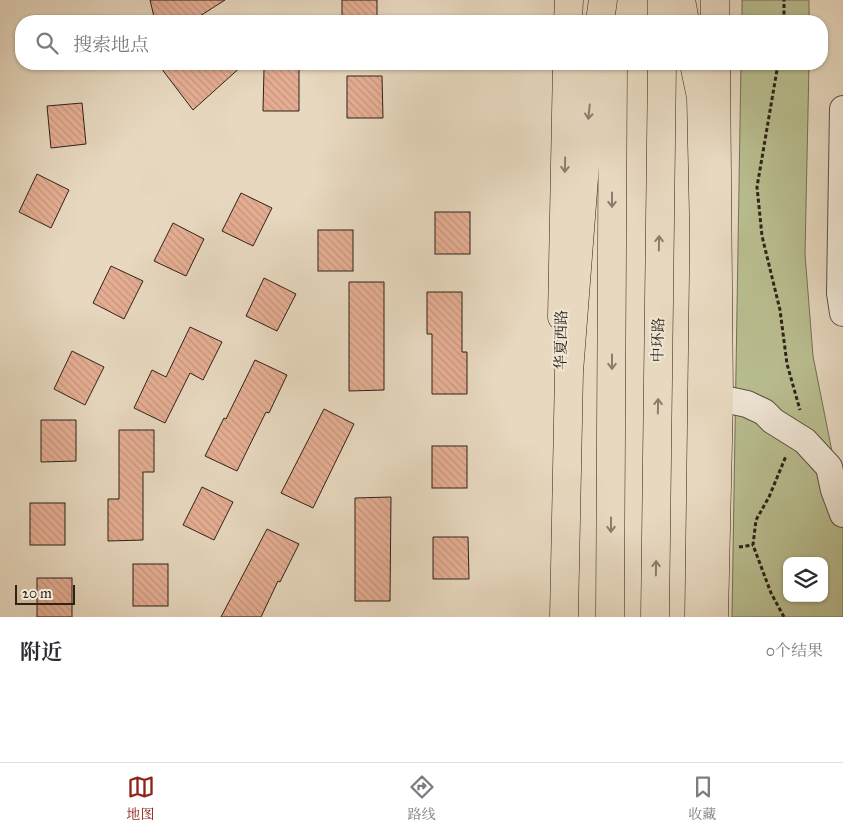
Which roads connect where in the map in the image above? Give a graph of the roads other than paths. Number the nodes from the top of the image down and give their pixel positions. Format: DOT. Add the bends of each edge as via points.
graph roads {
  1 [pos="569,0"];
  2 [pos="603,0"];
  3 [pos="613,0"];
  4 [pos="662,0"];
  5 [pos="681,0"];
  6 [pos="715,0"];
  7 [pos="568,15"];
  8 [pos="601,15"];
  9 [pos="613,15"];
  10 [pos="662,15"];
  11 [pos="684,15"];
  12 [pos="716,15"];
  13 [pos="567,70"];
  14 [pos="594,70"];
  15 [pos="613,70"];
  16 [pos="662,70"];
  17 [pos="695,70"];
  18 [pos="716,70"];
  19 [pos="843,109"];
  20 [pos="843,313"];
  21 [pos="719,398"];
  22 [pos="843,514"];
  23 [pos="558,617"];
  24 [pos="564,617"];
  25 [pos="610,617"];
  26 [pos="655,617"];
  27 [pos="699,617"];
  28 [pos="714,617"];
  1 -- 7 [label="main road"];
  2 -- 8 [label="main road"];
  3 -- 9 [label="main road"];
  4 -- 10 [label="main road"];
  5 -- 11 [label="main road"];
  6 -- 12 [label="main road"];
  13 -- 23 [label="main road, 华夏西路, one-way"];
  14 -- 24 [label="main road, one-way" via="569,372"];
  15 -- 25 [label="main road, one-way"];
  26 -- 16 [label="main road, 中环路, one-way"];
  17 -- 27 [label="main road" via="701,97 704,236"];
  18 -- 21 [label="main road"];
  19 -- 20 [label="lane" via="840,293"];
  21 -- 22 [label="lane" via="747,404 764,412 805,441 829,467"];
  21 -- 28 [label="main road"];
}
